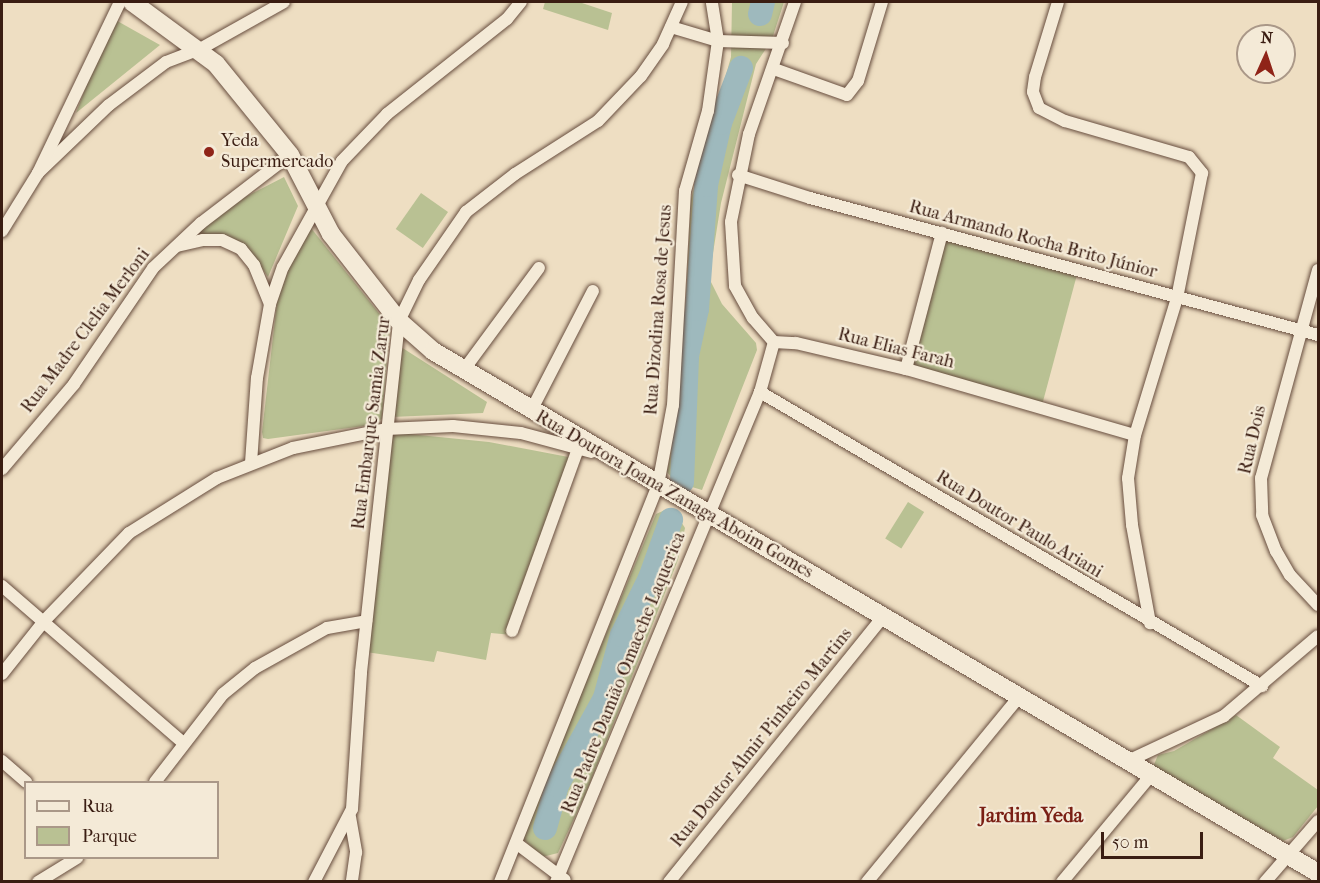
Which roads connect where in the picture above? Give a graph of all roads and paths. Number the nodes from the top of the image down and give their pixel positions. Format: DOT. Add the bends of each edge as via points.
graph roads {
  1 [pos="120,2"];
  2 [pos="132,2"];
  3 [pos="284,2"];
  4 [pos="521,2"];
  5 [pos="682,2"];
  6 [pos="712,2"];
  7 [pos="795,2"];
  8 [pos="882,2"];
  9 [pos="1058,2"];
  10 [pos="670,27"];
  11 [pos="718,41"];
  12 [pos="783,43"];
  13 [pos="200,49"];
  14 [pos="774,69"];
  15 [pos="290,155"];
  16 [pos="38,173"];
  17 [pos="738,176"];
  18 [pos="316,207"];
  19 [pos="2,231"];
  20 [pos="942,233"];
  21 [pos="173,248"];
  22 [pos="539,268"];
  23 [pos="1318,270"];
  24 [pos="593,291"];
  25 [pos="1177,298"];
  26 [pos="270,304"];
  27 [pos="399,321"];
  28 [pos="1301,331"];
  29 [pos="1318,335"];
  30 [pos="774,342"];
  31 [pos="906,369"];
  32 [pos="463,371"];
  33 [pos="760,392"];
  34 [pos="531,411"];
  35 [pos="386,429"];
  36 [pos="1135,435"];
  37 [pos="580,443"];
  38 [pos="251,463"];
  39 [pos="2,469"];
  40 [pos="658,485"];
  41 [pos="707,514"];
  42 [pos="2,586"];
  43 [pos="1318,605"];
  44 [pos="883,617"];
  45 [pos="45,620"];
  46 [pos="366,621"];
  47 [pos="1150,623"];
  48 [pos="512,631"];
  49 [pos="1318,636"];
  50 [pos="2,674"];
  51 [pos="1262,686"];
  52 [pos="1019,697"];
  53 [pos="182,742"];
  54 [pos="2,761"];
  55 [pos="1128,761"];
  56 [pos="1151,774"];
  57 [pos="24,781"];
  58 [pos="156,781"];
  59 [pos="351,813"];
  60 [pos="1318,821"];
  61 [pos="516,843"];
  62 [pos="1289,856"];
  63 [pos="75,859"];
  64 [pos="1318,873"];
  65 [pos="561,880"];
  66 [pos="38,882"];
  67 [pos="314,882"];
  68 [pos="352,882"];
  69 [pos="500,882"];
  70 [pos="669,882"];
  71 [pos="867,882"];
  72 [pos="1062,882"];
  73 [pos="1265,882"];
  1 -- 16 [label="street"];
  2 -- 13 [label="street, Rua Doutora Joana Zanaga Aboim Gomes"];
  3 -- 13 [label="street"];
  4 -- 18 [label="street" via="507,19 414,89 362,137 342,161"];
  5 -- 10 [label="street, Rua Embarque Samia Zarur"];
  6 -- 11 [label="street, Rua Dizodina Rosa de Jesus"];
  7 -- 12 [label="street"];
  8 -- 14 [label="street" via="858,81 847,95"];
  9 -- 25 [label="street" via="1035,77 1033,92 1039,108 1065,121 1189,157 1202,173"];
  10 -- 11 [label="street"];
  10 -- 27 [label="street, Rua Embarque Samia Zarur" via="641,76 598,121 514,174 466,212 424,271"];
  11 -- 12 [label="street"];
  11 -- 40 [label="street, Rua Dizodina Rosa de Jesus" via="708,111 685,190 673,405"];
  12 -- 14 [label="street"];
  13 -- 15 [label="street, Rua Doutora Joana Zanaga Aboim Gomes"];
  13 -- 16 [label="street" via="166,62 136,83"];
  14 -- 17 [label="street"];
  15 -- 18 [label="street, Rua Doutora Joana Zanaga Aboim Gomes"];
  15 -- 21 [label="street, Rua Madre Clelia Merloni"];
  16 -- 19 [label="street"];
  17 -- 20 [label="street, Rua Armando Rocha Brito Júnior"];
  17 -- 30 [label="street" via="731,222 735,286 753,318"];
  18 -- 26 [label="street" via="283,267"];
  18 -- 27 [label="street, Rua Doutora Joana Zanaga Aboim Gomes" via="331,234"];
  20 -- 25 [label="street, Rua Armando Rocha Brito Júnior"];
  20 -- 31 [label="street"];
  21 -- 26 [label="street" via="203,240 222,240 241,249 254,265"];
  21 -- 39 [label="street, Rua Madre Clelia Merloni" via="153,268 74,384"];
  22 -- 32 [label="street"];
  23 -- 28 [label="street, Rua Dois"];
  24 -- 34 [label="street"];
  25 -- 28 [label="street, Rua Armando Rocha Brito Júnior"];
  25 -- 36 [label="street"];
  26 -- 38 [label="street" via="257,378"];
  27 -- 32 [label="street, Rua Doutora Joana Zanaga Aboim Gomes"];
  27 -- 35 [label="street, Rua Embarque Samia Zarur"];
  28 -- 29 [label="street, Rua Armando Rocha Brito Júnior"];
  28 -- 43 [label="street, Rua Dois" via="1267,449 1261,478 1262,515 1290,575"];
  30 -- 31 [label="street, Rua Elias Farah"];
  30 -- 33 [label="street, Rua Padre Damião Omaeche Laquerica"];
  31 -- 36 [label="street, Rua Elias Farah"];
  32 -- 34 [label="street, Rua Doutora Joana Zanaga Aboim Gomes"];
  33 -- 41 [label="street, Rua Padre Damião Omaeche Laquerica"];
  33 -- 47 [label="street, Rua Doutor Paulo Ariani"];
  34 -- 37 [label="street, Rua Doutora Joana Zanaga Aboim Gomes"];
  35 -- 37 [label="street" via="453,426"];
  35 -- 38 [label="street" via="293,447"];
  35 -- 46 [label="street, Rua Embarque Samia Zarur"];
  36 -- 47 [label="street" via="1128,478 1129,503"];
  37 -- 40 [label="street, Rua Doutora Joana Zanaga Aboim Gomes"];
  37 -- 48 [label="street"];
  38 -- 45 [label="street" via="217,478 129,533"];
  40 -- 41 [label="street, Rua Doutora Joana Zanaga Aboim Gomes"];
  40 -- 61 [label="street, Rua Dizodina Rosa de Jesus"];
  41 -- 44 [label="street, Rua Doutora Joana Zanaga Aboim Gomes"];
  41 -- 65 [label="street, Rua Padre Damião Omaeche Laquerica"];
  42 -- 45 [label="street"];
  44 -- 52 [label="street, Rua Doutora Joana Zanaga Aboim Gomes"];
  44 -- 70 [label="street, Rua Doutor Almir Pinheiro Martins"];
  45 -- 50 [label="street"];
  45 -- 53 [label="street"];
  46 -- 53 [label="street" via="327,628 255,668 223,694"];
  46 -- 59 [label="street, Rua Embarque Samia Zarur"];
  47 -- 51 [label="street, Rua Doutor Paulo Ariani"];
  49 -- 51 [label="street"];
  51 -- 55 [label="street" via="1224,716"];
  52 -- 55 [label="street, Rua Doutora Joana Zanaga Aboim Gomes"];
  52 -- 71 [label="street"];
  53 -- 58 [label="street"];
  54 -- 57 [label="street"];
  55 -- 56 [label="street, Rua Doutora Joana Zanaga Aboim Gomes"];
  56 -- 62 [label="street, Rua Doutora Joana Zanaga Aboim Gomes"];
  56 -- 72 [label="street"];
  59 -- 67 [label="street"];
  59 -- 68 [label="street" via="356,852"];
  60 -- 62 [label="street"];
  61 -- 65 [label="street"];
  61 -- 69 [label="street, Rua Dizodina Rosa de Jesus"];
  62 -- 64 [label="street, Rua Doutora Joana Zanaga Aboim Gomes"];
  62 -- 73 [label="street"];
  63 -- 66 [label="street"];
}
